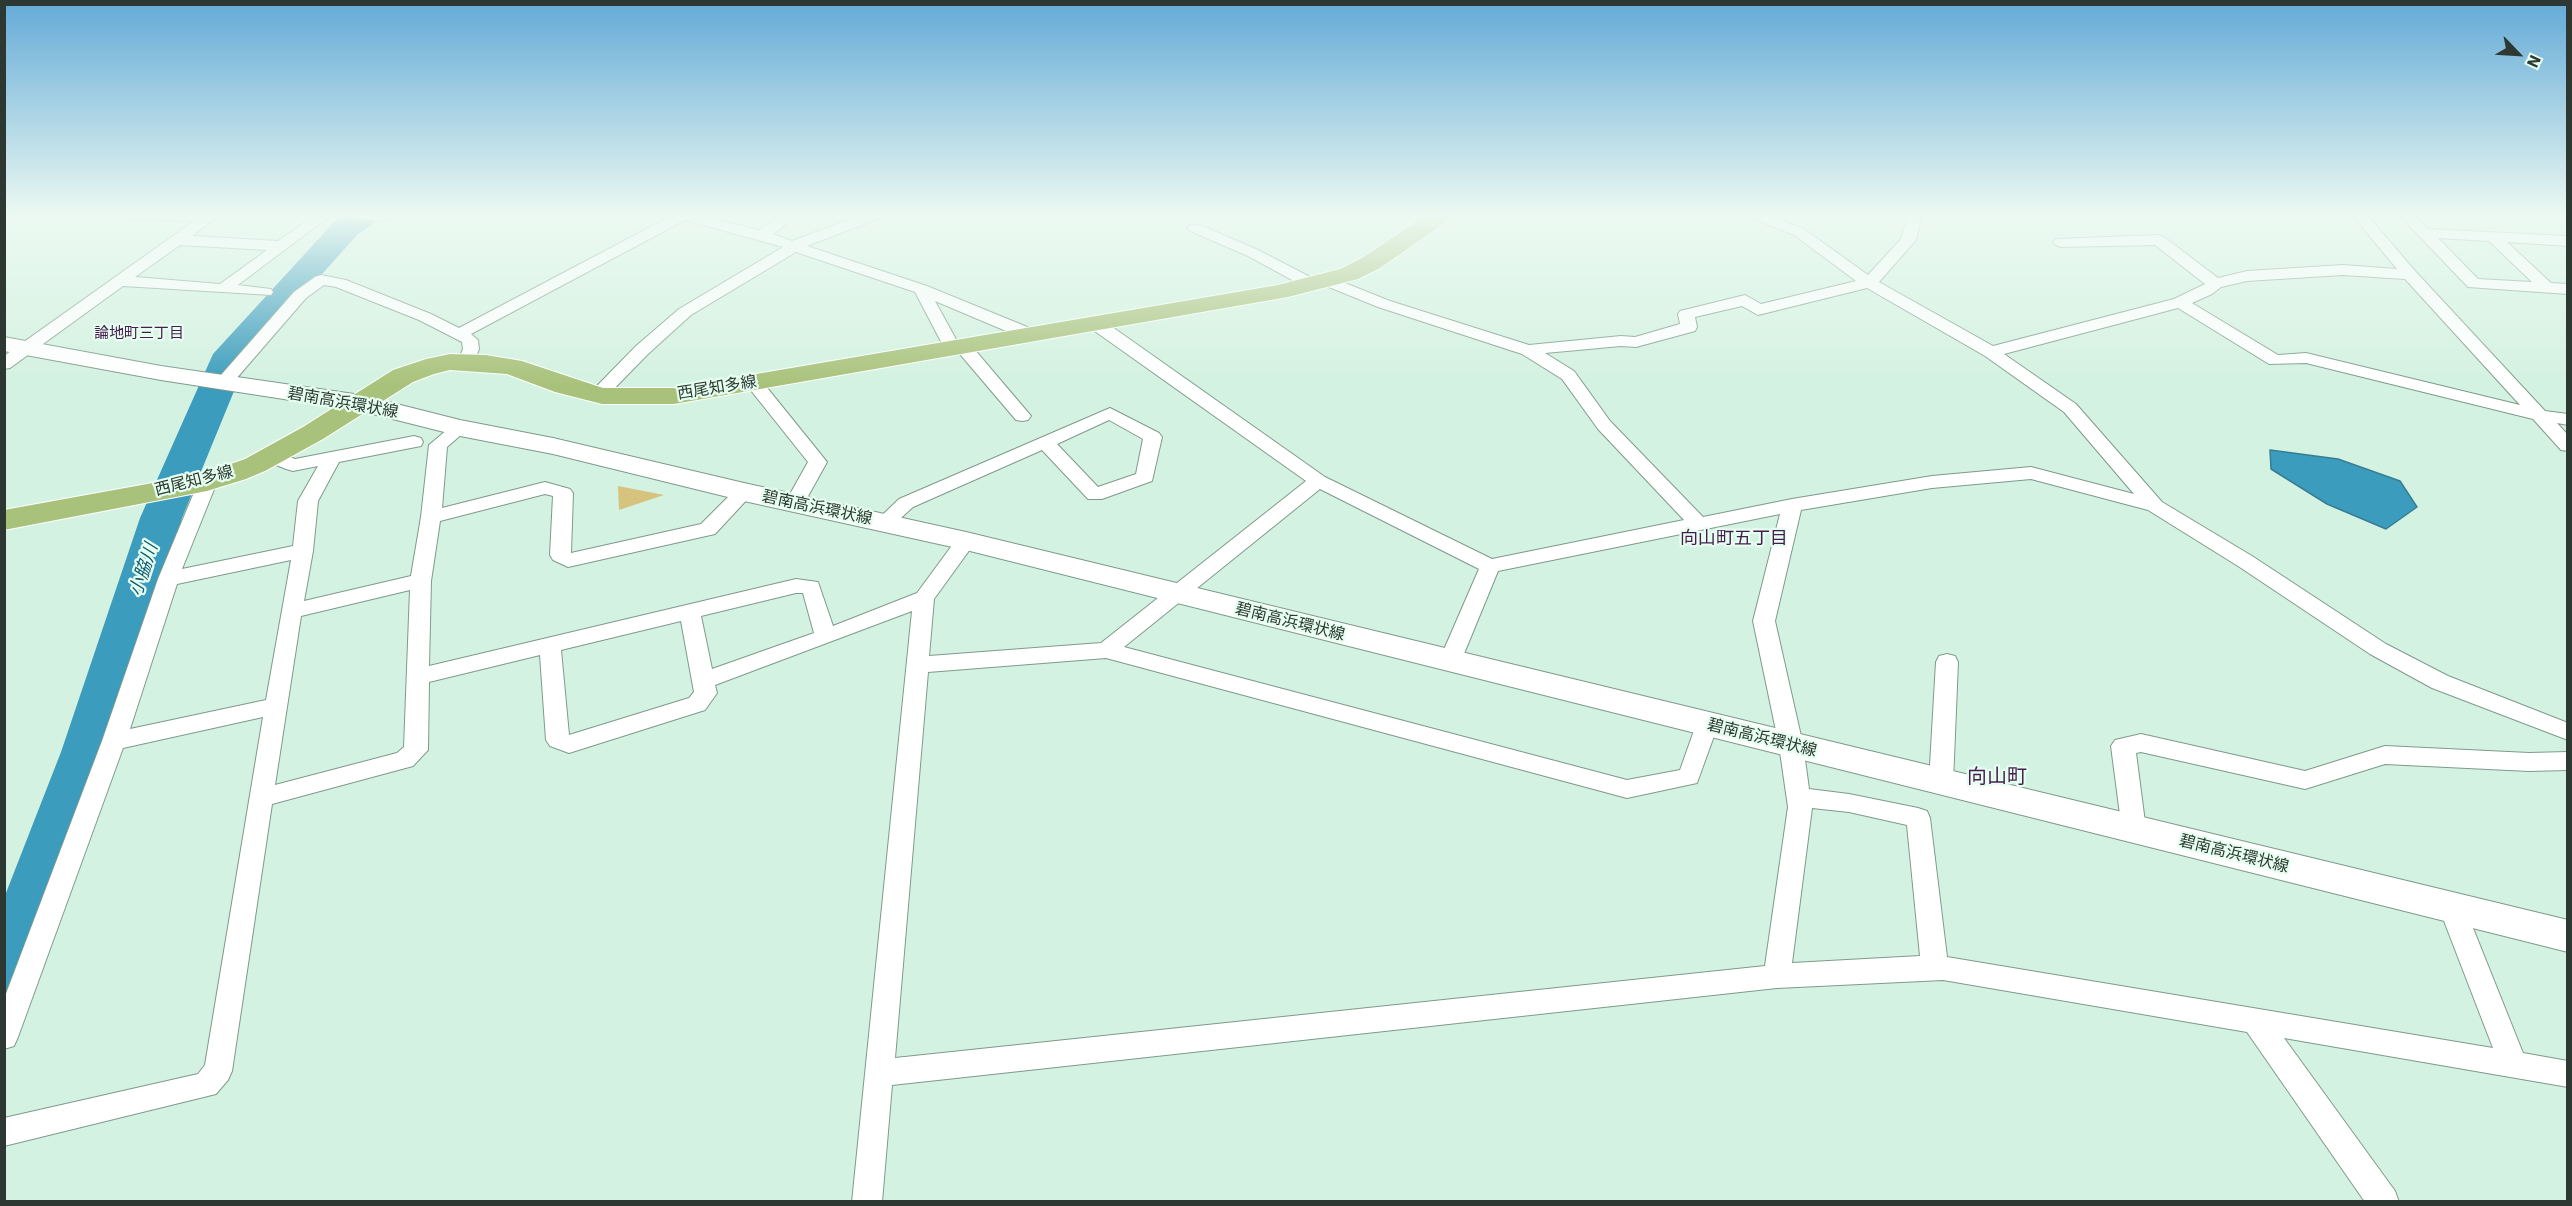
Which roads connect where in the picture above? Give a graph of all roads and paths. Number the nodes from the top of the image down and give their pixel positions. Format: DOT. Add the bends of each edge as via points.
graph roads {
  1 [pos="133,271"];
  2 [pos="247,271"];
  3 [pos="579,271"];
  4 [pos="752,271"];
  5 [pos="868,271"];
  6 [pos="1293,271"];
  7 [pos="1354,271"];
  8 [pos="1853,271"];
  9 [pos="1880,271"];
  10 [pos="2199,271"];
  11 [pos="2323,271"];
  12 [pos="2360,271"];
  13 [pos="2407,271"];
  14 [pos="2462,271"];
  15 [pos="2529,271"];
  16 [pos="2410,275"];
  17 [pos="121,280"];
  18 [pos="1317,282"];
  19 [pos="1869,283"];
  20 [pos="2215,284"];
  21 [pos="2547,288"];
  22 [pos="223,289"];
  23 [pos="921,289"];
  24 [pos="2568,289"];
  25 [pos="265,292"];
  26 [pos="2180,302"];
  27 [pos="1095,323"];
  28 [pos="459,334"];
  29 [pos="1031,334"];
  30 [pos="15,346"];
  31 [pos="958,348"];
  32 [pos="1528,350"];
  33 [pos="1991,352"];
  34 [pos="467,362"];
  35 [pos="4,364"];
  36 [pos="223,382"];
  37 [pos="754,383"];
  38 [pos="598,395"];
  39 [pos="361,403"];
  40 [pos="2540,415"];
  41 [pos="1022,416"];
  42 [pos="2568,420"];
  43 [pos="460,428"];
  44 [pos="1045,441"];
  45 [pos="414,442"];
  46 [pos="2568,446"];
  47 [pos="272,456"];
  48 [pos="332,458"];
  49 [pos="1318,481"];
  50 [pos="207,482"];
  51 [pos="744,492"];
  52 [pos="795,503"];
  53 [pos="1791,506"];
  54 [pos="2154,506"];
  55 [pos="431,517"];
  56 [pos="4,520"];
  57 [pos="884,523"];
  58 [pos="1699,524"];
  59 [pos="966,541"];
  60 [pos="303,551"];
  61 [pos="1491,566"];
  62 [pos="168,579"];
  63 [pos="421,581"];
  64 [pos="1176,593"];
  65 [pos="924,598"];
  66 [pos="689,610"];
  67 [pos="291,611"];
  68 [pos="825,637"];
  69 [pos="550,645"];
  70 [pos="1106,650"];
  71 [pos="1450,661"];
  72 [pos="1947,662"];
  73 [pos="919,665"];
  74 [pos="417,677"];
  75 [pos="703,681"];
  76 [pos="276,706"];
  77 [pos="1707,725"];
  78 [pos="2568,732"];
  79 [pos="114,741"];
  80 [pos="1791,745"];
  81 [pos="2568,761"];
  82 [pos="1941,782"];
  83 [pos="1798,797"];
  84 [pos="261,798"];
  85 [pos="2134,830"];
  86 [pos="2452,908"];
  87 [pos="2568,936"];
  88 [pos="1935,968"];
  89 [pos="1777,976"];
  90 [pos="2255,1021"];
  91 [pos="4,1036"];
  92 [pos="2514,1065"];
  93 [pos="878,1073"];
  94 [pos="2568,1074"];
  95 [pos="4,1132"];
  96 [pos="867,1202"];
  97 [pos="2384,1202"];
  1 -- 17 [label="street"];
  2 -- 22 [label="street"];
  3 -- 28 [label="street"];
  4 -- 38 [label="street" via="685,312"];
  5 -- 23 [label="street"];
  6 -- 18 [label="street"];
  7 -- 18 [label="main road, 西尾知多線"];
  8 -- 19 [label="street"];
  9 -- 19 [label="street"];
  10 -- 20 [label="street"];
  11 -- 20 [label="street" via="2247,276"];
  12 -- 16 [label="street"];
  13 -- 16 [label="street"];
  14 -- 21 [label="street" via="2474,284"];
  15 -- 21 [label="street"];
  16 -- 40 [label="street"];
  17 -- 22 [label="street"];
  17 -- 30 [label="street"];
  18 -- 27 [label="main road, 西尾知多線"];
  18 -- 32 [label="street"];
  19 -- 32 [label="street" via="1758,310 1745,300 1686,314 1689,327 1636,342"];
  19 -- 33 [label="street"];
  20 -- 26 [label="street"];
  21 -- 24 [label="street"];
  22 -- 25 [label="street"];
  23 -- 29 [label="street"];
  23 -- 31 [label="street"];
  26 -- 33 [label="street"];
  26 -- 40 [label="street" via="2275,360 2306,358"];
  27 -- 29 [label="main road, 西尾知多線"];
  27 -- 49 [label="street"];
  28 -- 34 [label="street" via="470,340"];
  28 -- 36 [label="street" via="350,287 321,280 300,295"];
  29 -- 31 [label="main road, 西尾知多線"];
  30 -- 35 [label="street"];
  30 -- 36 [label="main road, 碧南高浜環状線"];
  31 -- 37 [label="main road, 西尾知多線"];
  31 -- 41 [label="street"];
  32 -- 58 [label="street" via="1568,375 1604,425"];
  33 -- 54 [label="street" via="2070,408"];
  34 -- 38 [label="main road, 西尾知多線" via="512,367"];
  34 -- 39 [label="main road, 西尾知多線" via="426,367 403,376"];
  36 -- 39 [label="main road, 碧南高浜環状線"];
  37 -- 38 [label="main road, 西尾知多線" via="674,396"];
  37 -- 52 [label="street" via="818,462"];
  39 -- 43 [label="main road, 碧南高浜環状線"];
  39 -- 47 [label="main road, 西尾知多線"];
  40 -- 42 [label="street"];
  40 -- 46 [label="street"];
  43 -- 51 [label="main road, 碧南高浜環状線"];
  43 -- 55 [label="street" via="438,445"];
  44 -- 44 [label="street" via="1095,495 1145,477 1153,437 1110,413"];
  44 -- 57 [label="street" via="906,503"];
  45 -- 48 [label="street"];
  47 -- 48 [label="street" via="293,465"];
  47 -- 50 [label="main road, 西尾知多線"];
  48 -- 60 [label="street" via="308,501"];
  49 -- 61 [label="street"];
  49 -- 64 [label="street"];
  50 -- 56 [label="main road, 西尾知多線"];
  50 -- 62 [label="street"];
  51 -- 52 [label="main road, 碧南高浜環状線"];
  51 -- 55 [label="street" via="708,529 568,560 560,555 562,493 545,488"];
  52 -- 57 [label="main road, 碧南高浜環状線"];
  53 -- 54 [label="street" via="1932,482 2031,473"];
  53 -- 58 [label="street"];
  53 -- 80 [label="street" via="1764,621"];
  54 -- 78 [label="street" via="2378,650 2440,682"];
  55 -- 63 [label="street"];
  57 -- 59 [label="main road, 碧南高浜環状線"];
  58 -- 61 [label="street"];
  59 -- 64 [label="main road, 碧南高浜環状線"];
  59 -- 65 [label="street"];
  60 -- 62 [label="street"];
  60 -- 67 [label="street"];
  61 -- 71 [label="street"];
  62 -- 79 [label="street"];
  63 -- 67 [label="street"];
  63 -- 74 [label="street"];
  64 -- 70 [label="street"];
  64 -- 71 [label="main road, 碧南高浜環状線"];
  65 -- 68 [label="street"];
  65 -- 73 [label="street"];
  66 -- 68 [label="street" via="796,586 811,587"];
  66 -- 69 [label="street"];
  66 -- 75 [label="street"];
  67 -- 76 [label="street"];
  68 -- 75 [label="street"];
  69 -- 74 [label="street"];
  69 -- 75 [label="street" via="558,740 569,744 697,704 706,693"];
  70 -- 73 [label="street"];
  70 -- 77 [label="street" via="1627,789 1689,777"];
  71 -- 77 [label="main road, 碧南高浜環状線"];
  72 -- 82 [label="street"];
  73 -- 93 [label="street"];
  74 -- 84 [label="street" via="416,750 405,760"];
  76 -- 79 [label="street"];
  76 -- 84 [label="street"];
  77 -- 80 [label="main road, 碧南高浜環状線"];
  79 -- 91 [label="street"];
  80 -- 82 [label="main road, 碧南高浜環状線"];
  80 -- 83 [label="street"];
  81 -- 85 [label="street" via="2385,755 2305,780 2141,743 2123,746"];
  82 -- 85 [label="main road, 碧南高浜環状線"];
  83 -- 88 [label="street" via="1850,803 1918,818"];
  83 -- 89 [label="street" via="1800,807"];
  84 -- 95 [label="street" via="218,1071 206,1085"];
  85 -- 86 [label="main road, 碧南高浜環状線"];
  86 -- 87 [label="main road, 碧南高浜環状線"];
  86 -- 92 [label="street"];
  88 -- 89 [label="street"];
  88 -- 90 [label="street"];
  89 -- 93 [label="street"];
  90 -- 92 [label="street"];
  90 -- 97 [label="street"];
  92 -- 94 [label="street"];
  93 -- 96 [label="street"];
}
